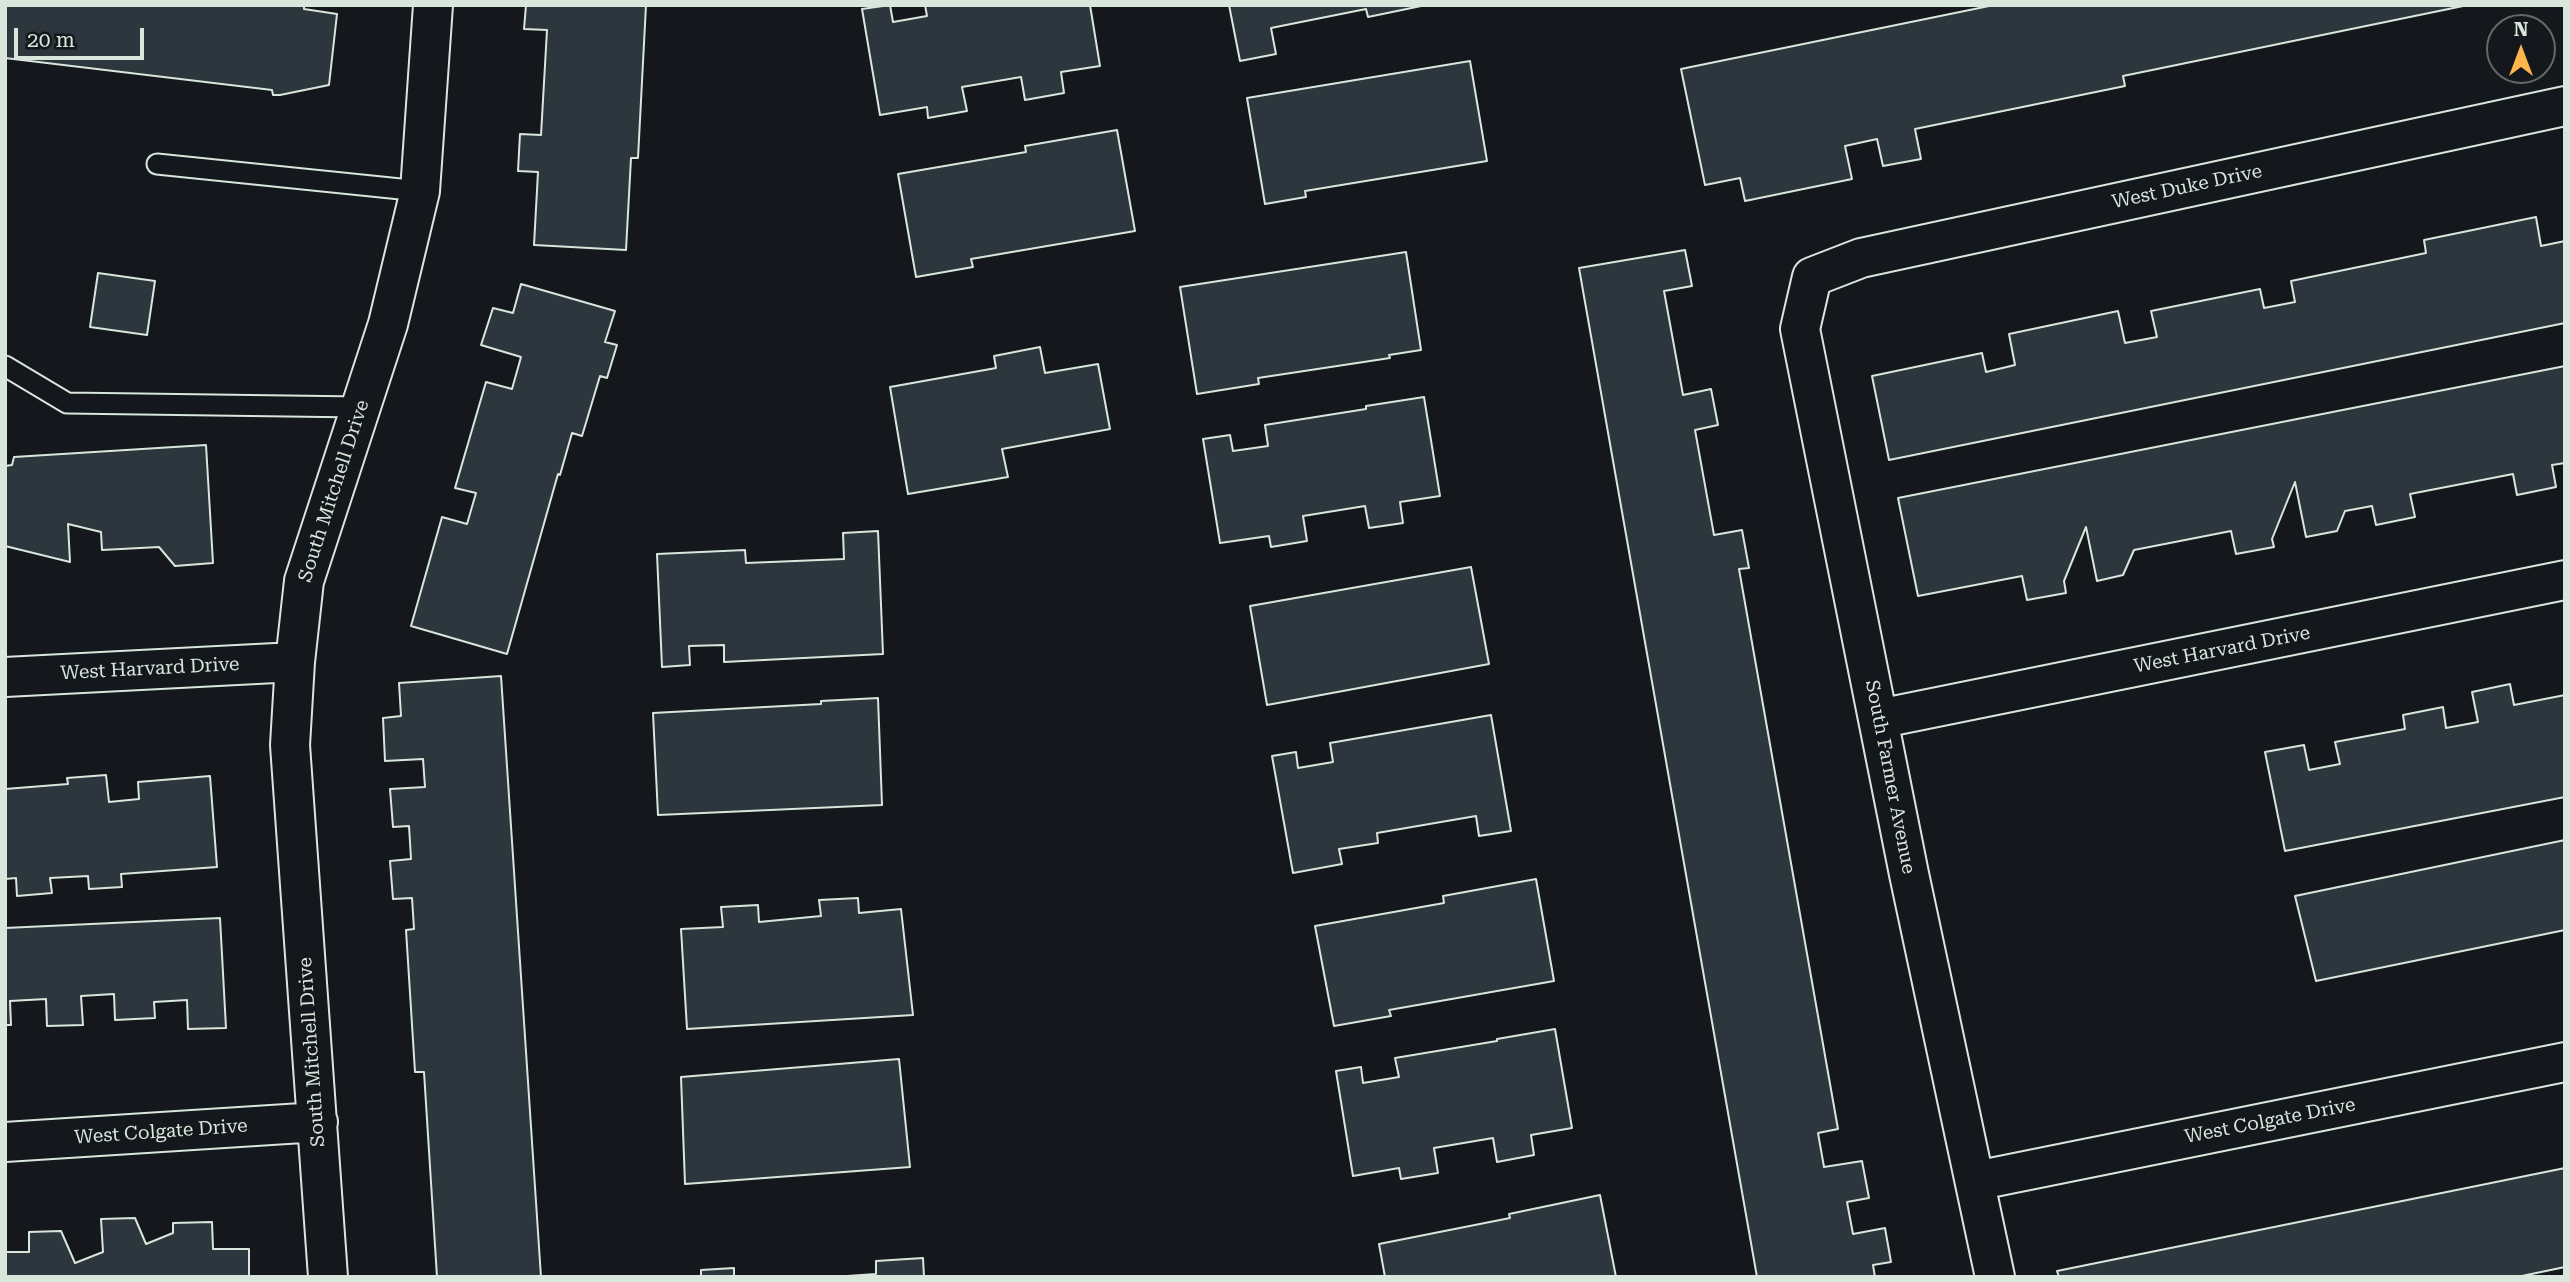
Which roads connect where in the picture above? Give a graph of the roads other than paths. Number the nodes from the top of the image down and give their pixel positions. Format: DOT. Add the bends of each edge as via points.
graph roads {
  1 [pos="433,5"];
  2 [pos="2565,106"];
  3 [pos="156,164"];
  4 [pos="420,191"];
  5 [pos="1812,277"];
  6 [pos="5,366"];
  7 [pos="361,407"];
  8 [pos="2565,580"];
  9 [pos="295,662"];
  10 [pos="5,677"];
  11 [pos="1878,719"];
  12 [pos="2565,1062"];
  13 [pos="318,1122"];
  14 [pos="5,1142"];
  15 [pos="1975,1181"];
  16 [pos="328,1277"];
  17 [pos="1995,1277"];
  1 -- 4 [label="street, South Mitchell Drive"];
  2 -- 5 [label="street, West Duke Drive" via="1861,258"];
  3 -- 4 [label="lane"];
  4 -- 7 [label="street, South Mitchell Drive" via="388,324"];
  5 -- 11 [label="street, South Farmer Avenue" via="1800,329"];
  6 -- 7 [label="lane" via="67,403"];
  7 -- 9 [label="street, South Mitchell Drive" via="304,581"];
  8 -- 11 [label="street, West Harvard Drive"];
  9 -- 10 [label="street, West Harvard Drive"];
  9 -- 13 [label="street, South Mitchell Drive" via="290,745"];
  11 -- 15 [label="street, South Farmer Avenue"];
  12 -- 15 [label="street, West Colgate Drive"];
  13 -- 14 [label="street, West Colgate Drive"];
  13 -- 16 [label="street, South Mitchell Drive"];
  15 -- 17 [label="street, South Farmer Avenue"];
}
